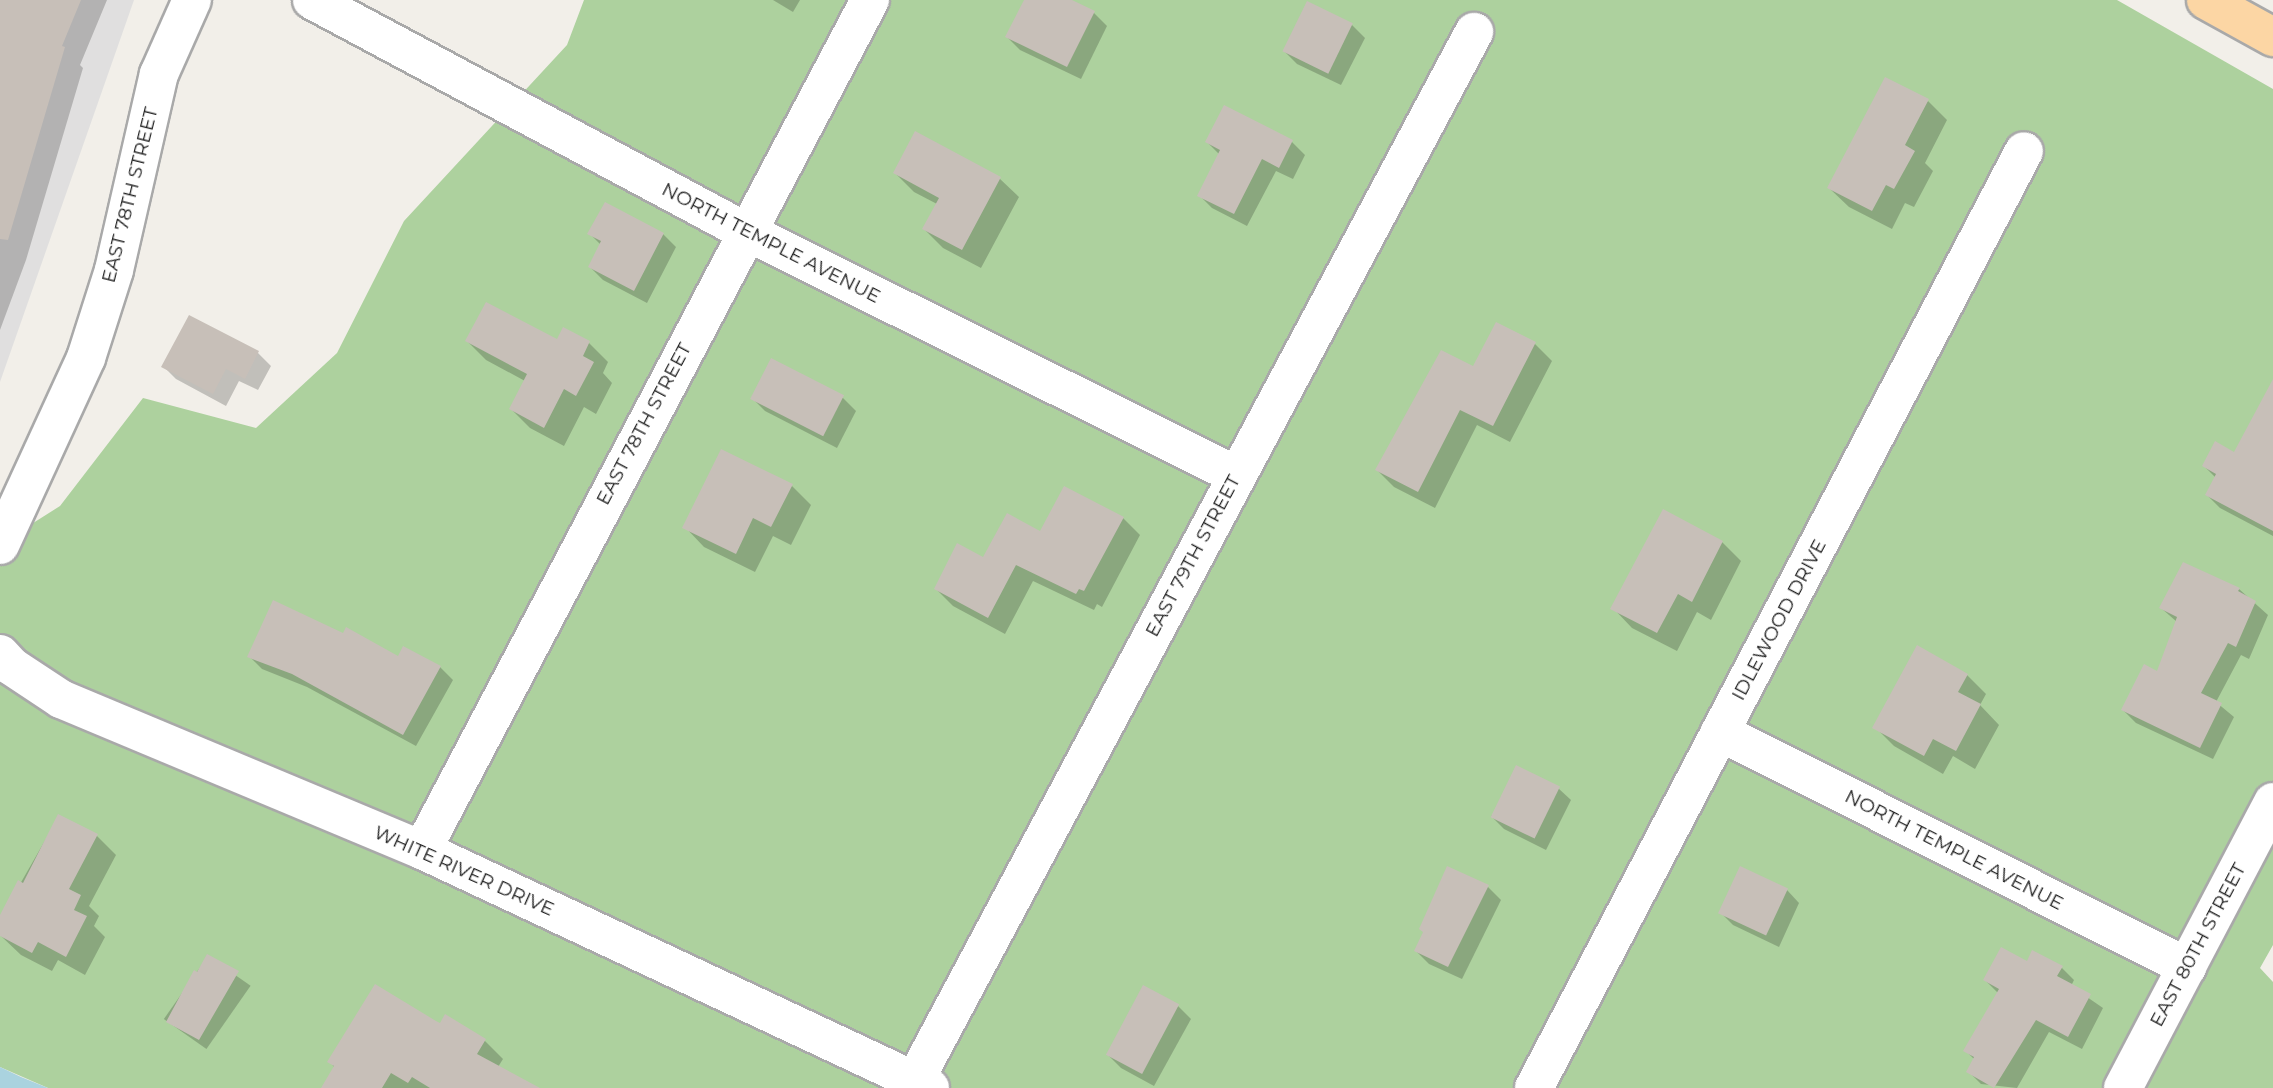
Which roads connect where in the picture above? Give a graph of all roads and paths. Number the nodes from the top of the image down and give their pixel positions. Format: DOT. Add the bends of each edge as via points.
graph roads {
  1 [pos="192,0"];
  2 [pos="312,0"];
  3 [pos="870,0"];
  4 [pos="2206,0"];
  5 [pos="1474,32"];
  6 [pos="2273,37"];
  7 [pos="2024,151"];
  8 [pos="745,231"];
  9 [pos="1236,475"];
  10 [pos="0,545"];
  11 [pos="0,654"];
  12 [pos="1720,732"];
  13 [pos="2273,802"];
  14 [pos="422,850"];
  15 [pos="2187,967"];
  16 [pos="922,1084"];
  17 [pos="1534,1088"];
  18 [pos="2123,1088"];
  1 -- 10 [label="street, EAST 78TH STREET" via="159,74 114,271 86,358"];
  2 -- 8 [label="street, NORTH TEMPLE AVENUE"];
  3 -- 8 [label="street, EAST 78TH STREET"];
  4 -- 6 [label="main road"];
  5 -- 9 [label="street, EAST 79TH STREET"];
  7 -- 12 [label="street, IDLEWOOD DRIVE"];
  8 -- 9 [label="street, NORTH TEMPLE AVENUE"];
  8 -- 14 [label="street, EAST 78TH STREET"];
  9 -- 16 [label="street, EAST 79TH STREET"];
  11 -- 14 [label="street, WHITE RIVER DRIVE" via="61,699"];
  12 -- 15 [label="street, NORTH TEMPLE AVENUE"];
  12 -- 17 [label="street, IDLEWOOD DRIVE"];
  13 -- 15 [label="street, EAST 80TH STREET"];
  14 -- 16 [label="street, WHITE RIVER DRIVE"];
  15 -- 18 [label="street, EAST 80TH STREET"];
}
